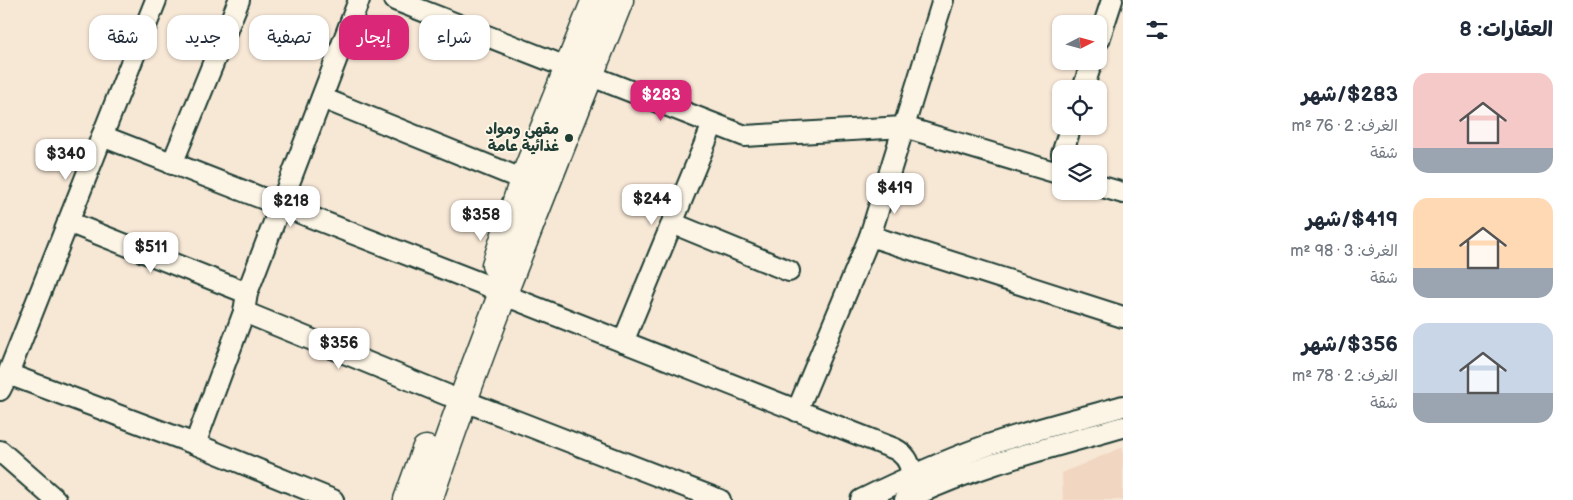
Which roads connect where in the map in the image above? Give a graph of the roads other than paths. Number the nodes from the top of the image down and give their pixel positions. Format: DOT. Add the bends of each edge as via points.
graph roads {
  1 [pos="156,0"];
  2 [pos="240,0"];
  3 [pos="359,0"];
  4 [pos="395,0"];
  5 [pos="596,0"];
  6 [pos="619,0"];
  7 [pos="943,0"];
  8 [pos="1112,0"];
  9 [pos="1107,15"];
  10 [pos="579,71"];
  11 [pos="322,98"];
  12 [pos="713,124"];
  13 [pos="904,127"];
  14 [pos="102,136"];
  15 [pos="1052,162"];
  16 [pos="172,164"];
  17 [pos="524,180"];
  18 [pos="1107,188"];
  19 [pos="1123,193"];
  20 [pos="280,207"];
  21 [pos="68,222"];
  22 [pos="672,222"];
  23 [pos="870,236"];
  24 [pos="789,271"];
  25 [pos="495,290"];
  26 [pos="245,303"];
  27 [pos="1123,317"];
  28 [pos="623,342"];
  29 [pos="4,382"];
  30 [pos="455,397"];
  31 [pos="1123,406"];
  32 [pos="797,411"];
  33 [pos="1123,427"];
  34 [pos="195,444"];
  35 [pos="0,451"];
  36 [pos="912,475"];
  37 [pos="907,499"];
  38 [pos="56,500"];
  39 [pos="333,500"];
  40 [pos="408,500"];
  41 [pos="428,500"];
  42 [pos="720,500"];
  43 [pos="861,500"];
  1 -- 14 [label="street"];
  2 -- 16 [label="street"];
  3 -- 11 [label="street"];
  4 -- 10 [label="street"];
  5 -- 10 [label="main road"];
  6 -- 10 [label="main road"];
  7 -- 13 [label="street"];
  8 -- 9 [label="street"];
  10 -- 12 [label="street"];
  10 -- 17 [label="main road"];
  10 -- 25 [label="main road"];
  11 -- 17 [label="street"];
  11 -- 20 [label="street"];
  12 -- 13 [label="street" via="745,136"];
  12 -- 22 [label="street"];
  13 -- 15 [label="street"];
  13 -- 23 [label="street"];
  14 -- 16 [label="street"];
  14 -- 21 [label="street"];
  16 -- 20 [label="street"];
  17 -- 25 [label="main road"];
  18 -- 19 [label="street"];
  20 -- 25 [label="street"];
  20 -- 26 [label="street"];
  21 -- 26 [label="street"];
  21 -- 29 [label="street"];
  22 -- 24 [label="street"];
  22 -- 28 [label="street"];
  23 -- 27 [label="street"];
  23 -- 32 [label="street"];
  25 -- 28 [label="street"];
  25 -- 30 [label="main road"];
  26 -- 30 [label="street"];
  26 -- 34 [label="street"];
  28 -- 32 [label="street"];
  29 -- 34 [label="street"];
  30 -- 40 [label="main road"];
  30 -- 41 [label="main road"];
  30 -- 42 [label="street"];
  31 -- 36 [label="street" via="980,448"];
  32 -- 36 [label="street" via="899,452 908,462"];
  33 -- 37 [label="street" via="1018,456"];
  34 -- 39 [label="street"];
  35 -- 38 [label="street"];
  36 -- 37 [label="street"];
  36 -- 43 [label="street"];
}
